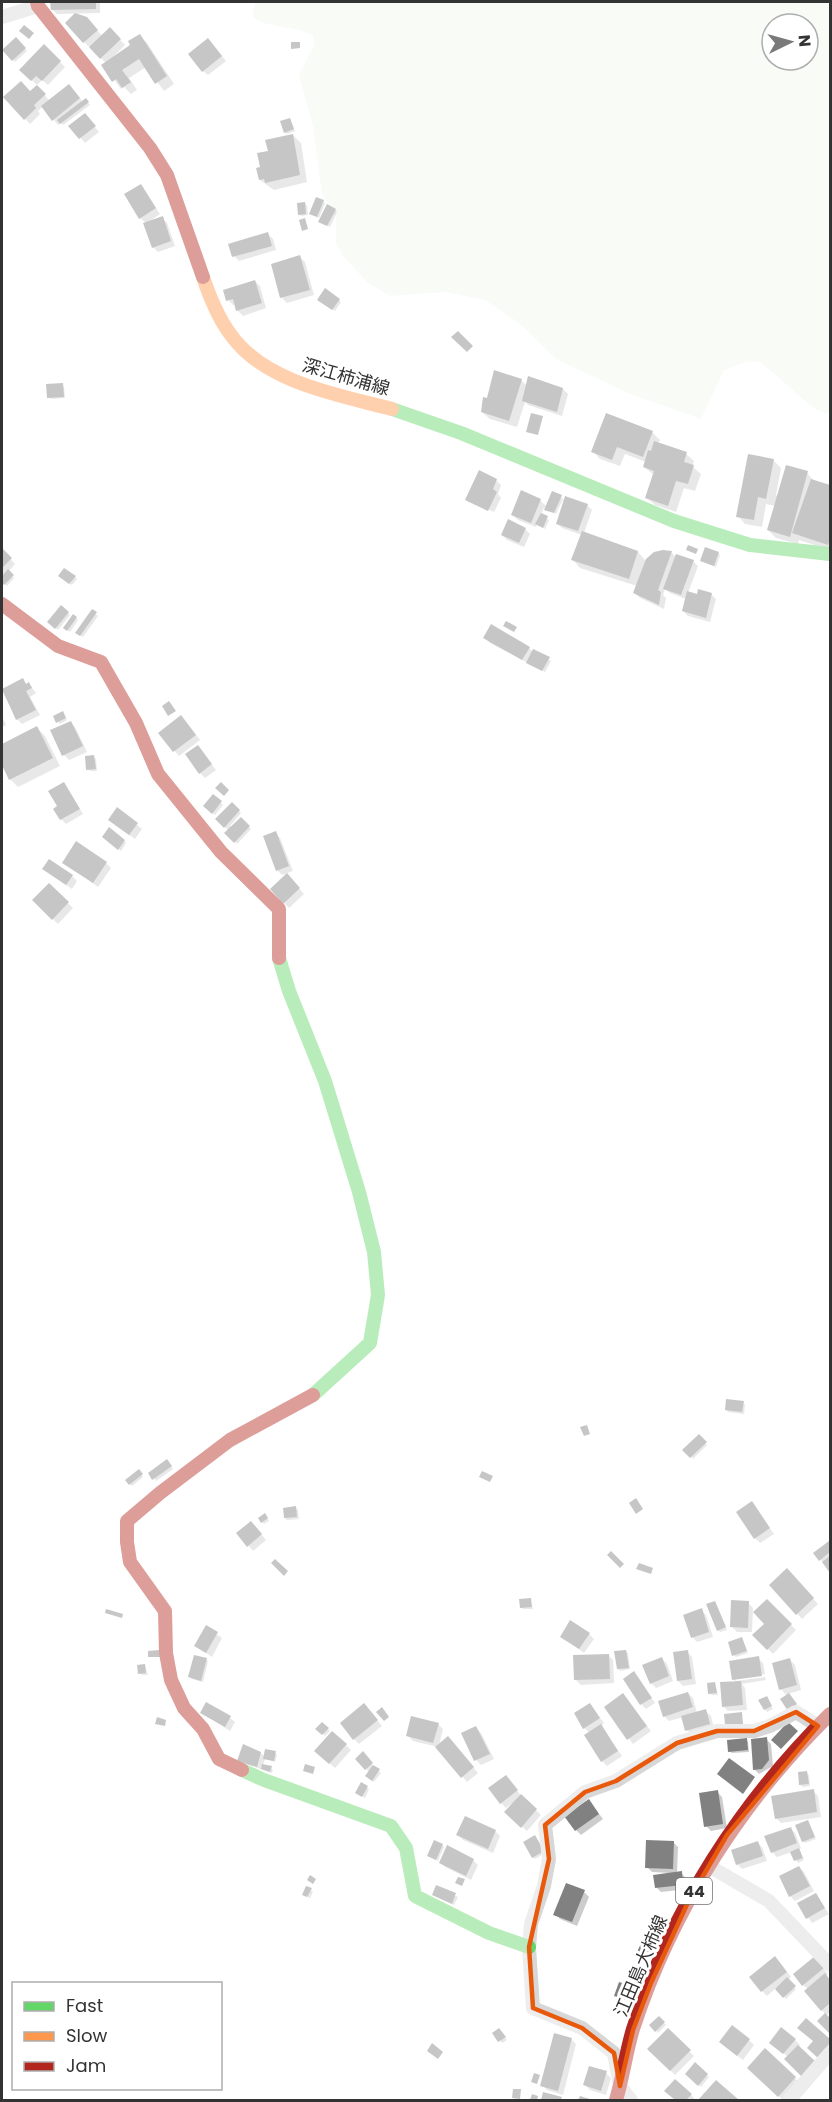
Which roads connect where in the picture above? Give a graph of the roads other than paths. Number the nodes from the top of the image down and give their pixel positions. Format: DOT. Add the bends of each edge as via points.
graph roads {
  1 [pos="37,4"];
  2 [pos="2,17"];
  3 [pos="831,554"];
  4 [pos="2,604"];
  5 [pos="831,1714"];
  6 [pos="818,1726"];
  7 [pos="709,1866"];
  8 [pos="529,1947"];
  9 [pos="831,1965"];
  10 [pos="831,2053"];
  11 [pos="620,2086"];
  12 [pos="616,2100"];
  13 [pos="631,2100"];
  14 [pos="789,2100"];
  1 -- 2 [label="street"];
  1 -- 3 [label="street, 深江柿浦線" via="150,148 167,176 213,305 232,337 253,357 286,378 461,433 674,521 750,545"];
  4 -- 8 [label="street" via="58,646 101,662 136,723 158,774 221,852 279,909 279,958 326,1082 374,1251 378,1295 370,1343 310,1396 230,1440 127,1521 130,1562 165,1611 171,1680 184,1708 203,1729 219,1760 391,1826 406,1848 415,1896 489,1933"];
  5 -- 6 [label="street, 江田島大柿線 / 44"];
  6 -- 7 [label="street, 江田島大柿線 / 44" via="760,1789"];
  6 -- 8 [label="street" via="796,1712 754,1731 717,1731 677,1743 616,1781 585,1792 545,1825 549,1859 531,1924"];
  7 -- 9 [label="street" via="770,1901"];
  7 -- 11 [label="street, 江田島大柿線 / 44" via="651,1983 633,2030"];
  8 -- 11 [label="street" via="533,2008 582,2028 614,2053"];
  10 -- 14 [label="street"];
  11 -- 12 [label="street, 江田島大柿線 / 44"];
  11 -- 13 [label="street"];
}
